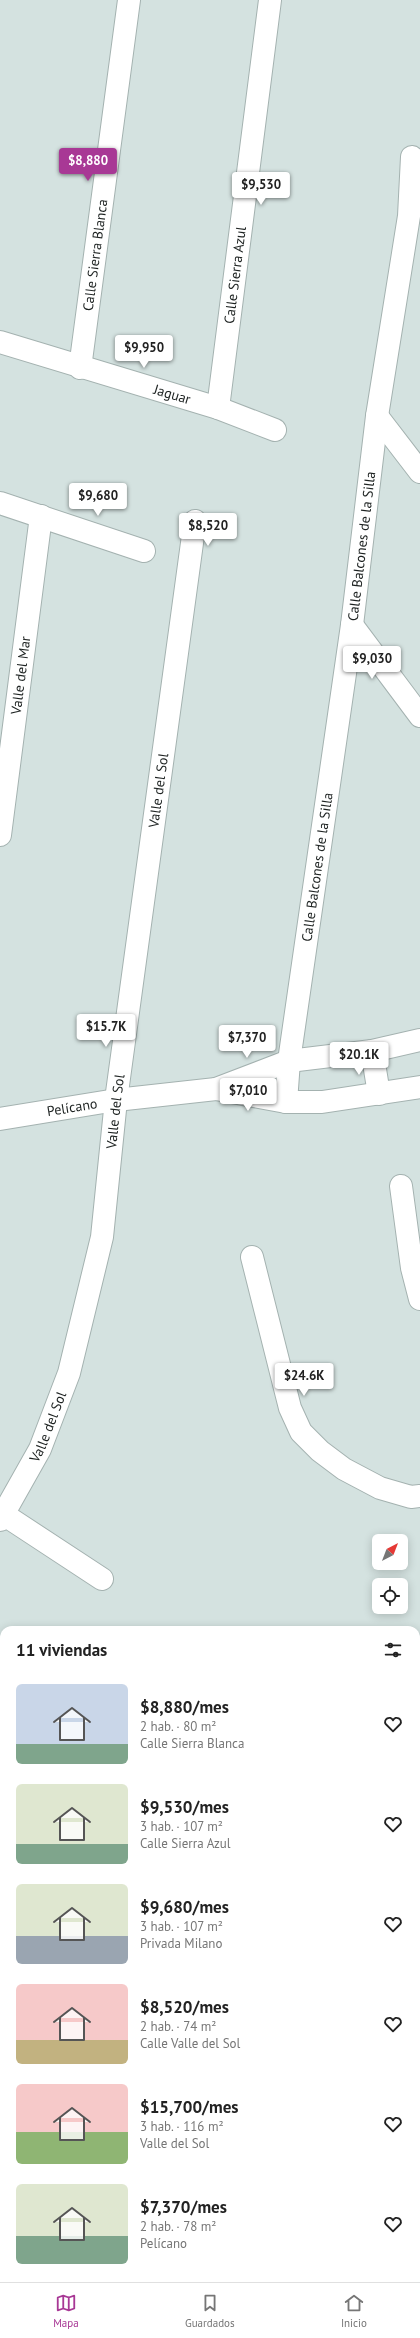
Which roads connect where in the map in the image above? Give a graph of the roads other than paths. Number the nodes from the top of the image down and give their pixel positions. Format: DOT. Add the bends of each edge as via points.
graph roads {
  1 [pos="129,0"];
  2 [pos="270,0"];
  3 [pos="412,157"];
  4 [pos="415,223"];
  5 [pos="0,342"];
  6 [pos="80,368"];
  7 [pos="218,408"];
  8 [pos="377,416"];
  9 [pos="275,430"];
  10 [pos="420,472"];
  11 [pos="0,503"];
  12 [pos="41,516"];
  13 [pos="195,521"];
  14 [pos="144,551"];
  15 [pos="352,625"];
  16 [pos="420,716"];
  17 [pos="0,835"];
  18 [pos="420,1040"];
  19 [pos="372,1051"];
  20 [pos="289,1061"];
  21 [pos="420,1087"];
  22 [pos="216,1089"];
  23 [pos="379,1094"];
  24 [pos="116,1100"];
  25 [pos="286,1102"];
  26 [pos="0,1119"];
  27 [pos="400,1186"];
  28 [pos="252,1257"];
  29 [pos="420,1299"];
  30 [pos="420,1496"];
  31 [pos="1,1515"];
  32 [pos="102,1579"];
  1 -- 6 [label="street, Calle Sierra Blanca"];
  2 -- 7 [label="street, Calle Sierra Azul"];
  3 -- 4 [label="street, Calle Balcones de la Silla"];
  4 -- 8 [label="street, Calle Balcones de la Silla"];
  5 -- 6 [label="street, Jaguar"];
  6 -- 7 [label="street, Jaguar"];
  7 -- 9 [label="street, Jaguar"];
  8 -- 10 [label="street"];
  8 -- 15 [label="street, Calle Balcones de la Silla"];
  11 -- 12 [label="street"];
  12 -- 14 [label="street"];
  12 -- 17 [label="street, Valle del Mar"];
  13 -- 24 [label="street, Valle del Sol"];
  15 -- 16 [label="street"];
  15 -- 20 [label="street, Calle Balcones de la Silla"];
  18 -- 19 [label="street, Pelícano"];
  19 -- 20 [label="street, Pelícano"];
  19 -- 23 [label="street"];
  20 -- 22 [label="street, Pelícano"];
  20 -- 25 [label="street, Calle Balcones de la Silla"];
  21 -- 23 [label="street, Pelícano"];
  22 -- 24 [label="street, Pelícano"];
  22 -- 25 [label="street, Pelícano"];
  23 -- 25 [label="street, Pelícano" via="322,1102"];
  24 -- 26 [label="street, Pelícano"];
  24 -- 31 [label="street, Valle del Sol" via="102,1237 69,1372 40,1448"];
  27 -- 29 [label="street" via="412,1268"];
  28 -- 30 [label="street" via="290,1408 301,1432 320,1451 344,1469 380,1488 411,1497"];
  31 -- 32 [label="street"];
}
